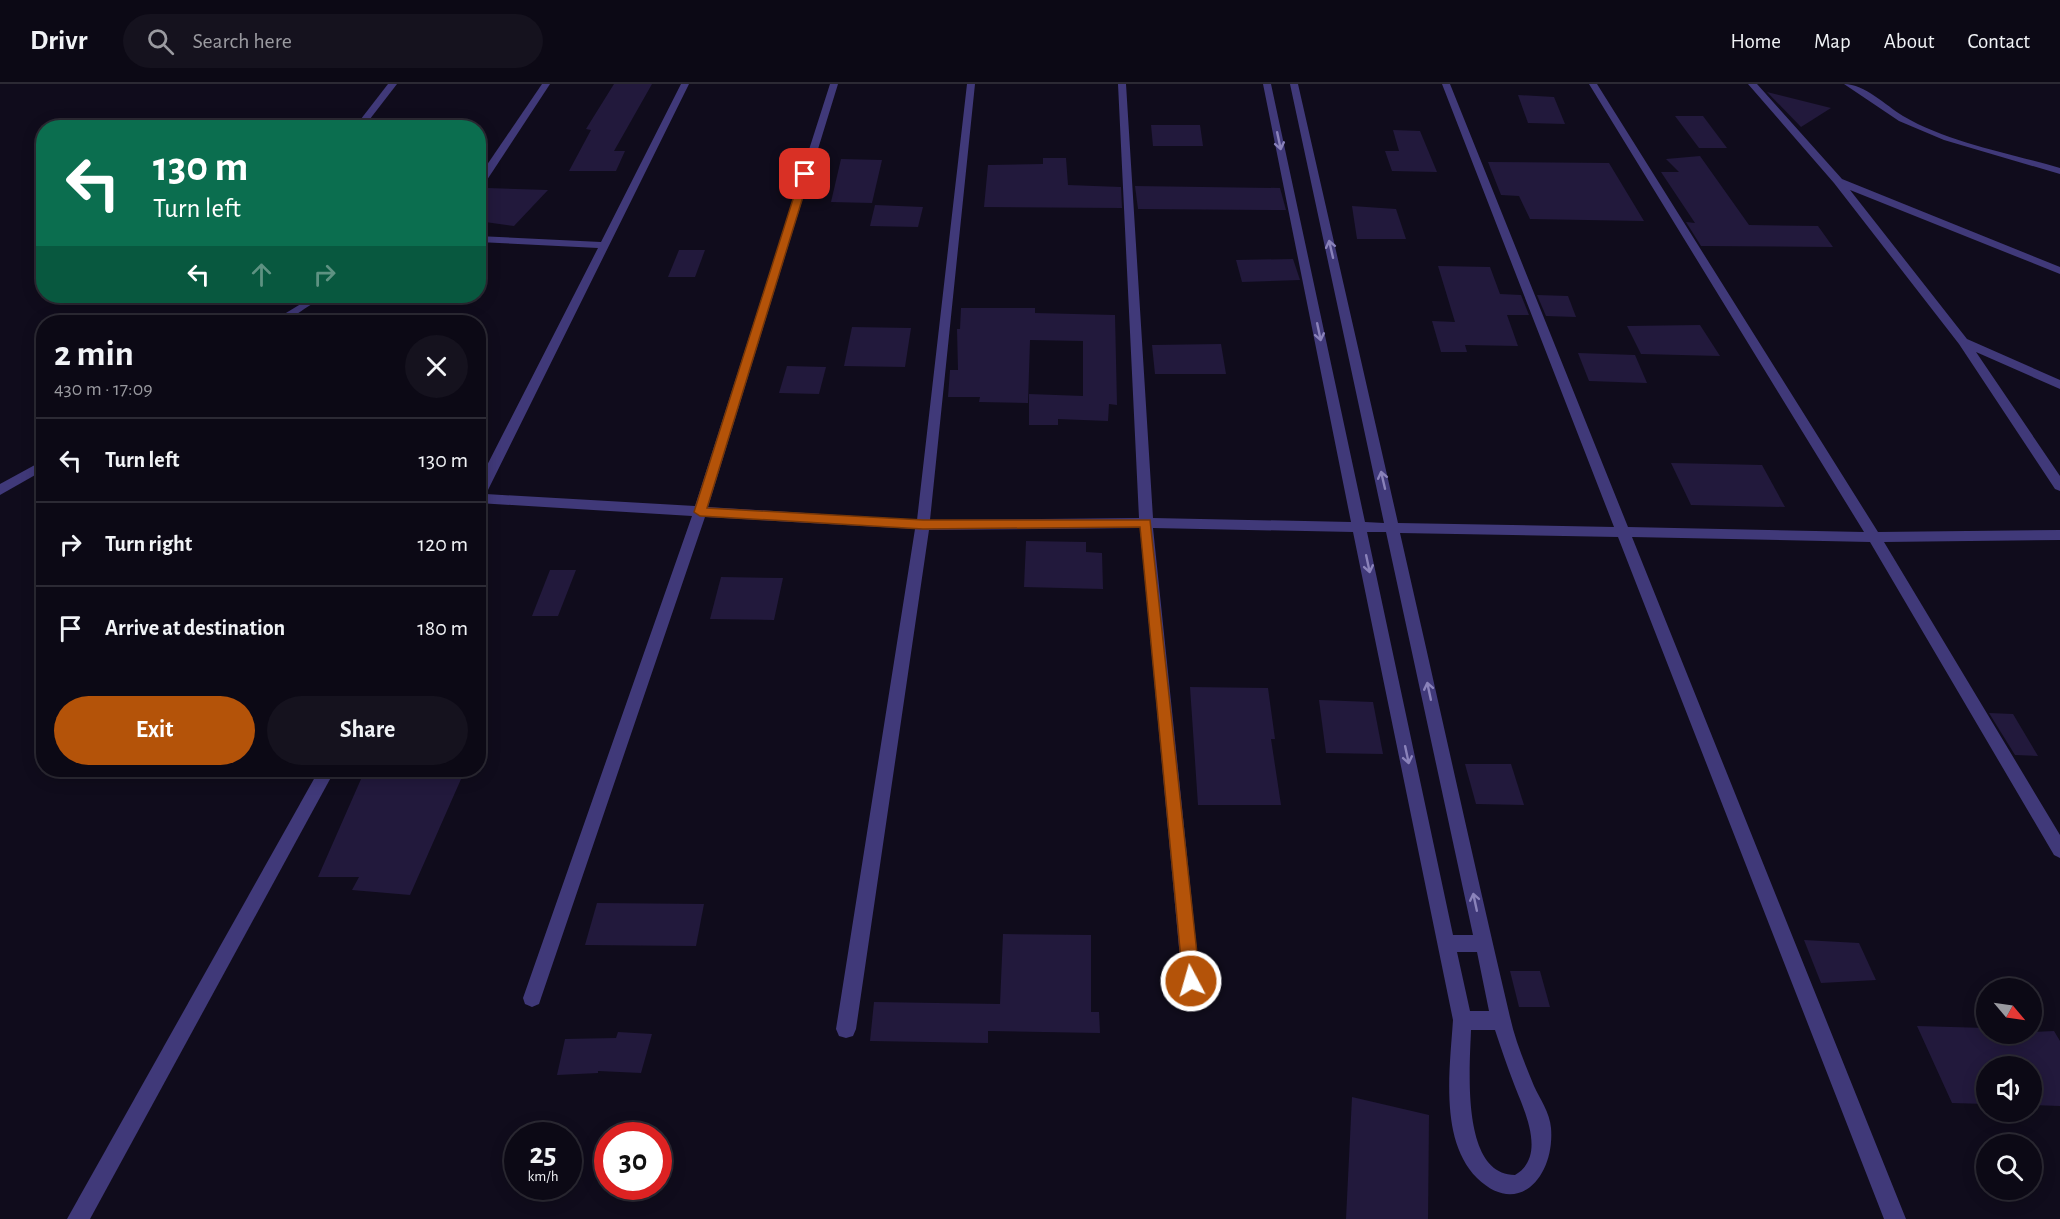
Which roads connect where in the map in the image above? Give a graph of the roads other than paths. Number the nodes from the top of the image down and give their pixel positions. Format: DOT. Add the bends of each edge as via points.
graph roads {
  1 [pos="393,84"];
  2 [pos="546,84"];
  3 [pos="686,84"];
  4 [pos="834,84"];
  5 [pos="971,84"];
  6 [pos="1122,84"];
  7 [pos="1267,84"];
  8 [pos="1294,84"];
  9 [pos="1446,84"];
  10 [pos="1593,84"];
  11 [pos="1752,84"];
  12 [pos="1848,84"];
  13 [pos="364,120"];
  14 [pos="2060,171"];
  15 [pos="486,174"];
  16 [pos="1838,181"];
  17 [pos="486,239"];
  18 [pos="605,245"];
  19 [pos="2060,271"];
  20 [pos="309,303"];
  21 [pos="289,315"];
  22 [pos="1963,342"];
  23 [pos="2060,386"];
  24 [pos="36,469"];
  25 [pos="486,482"];
  26 [pos="2060,486"];
  27 [pos="0,490"];
  28 [pos="486,499"];
  29 [pos="700,512"];
  30 [pos="1146,523"];
  31 [pos="923,525"];
  32 [pos="1360,526"];
  33 [pos="1393,527"];
  34 [pos="1622,531"];
  35 [pos="2060,535"];
  36 [pos="1874,537"];
  37 [pos="323,777"];
  38 [pos="2060,850"];
  39 [pos="1447,944"];
  40 [pos="1484,944"];
  41 [pos="1191,981"];
  42 [pos="531,998"];
  43 [pos="1462,1020"];
  44 [pos="1501,1021"];
  45 [pos="846,1029"];
  46 [pos="78,1219"];
  47 [pos="1895,1219"];
  1 -- 13 [label="street"];
  2 -- 15 [label="street"];
  3 -- 18 [label="street"];
  4 -- 29 [label="street"];
  5 -- 31 [label="street"];
  6 -- 30 [label="street"];
  7 -- 32 [label="street, one-way"];
  33 -- 8 [label="street, one-way"];
  9 -- 34 [label="street"];
  10 -- 36 [label="street"];
  11 -- 16 [label="street"];
  12 -- 14 [label="street" via="1902,119 1947,138"];
  16 -- 19 [label="street"];
  16 -- 22 [label="street"];
  17 -- 18 [label="street"];
  18 -- 25 [label="street"];
  20 -- 21 [label="street"];
  22 -- 23 [label="street"];
  22 -- 26 [label="street"];
  24 -- 27 [label="street"];
  28 -- 29 [label="street"];
  29 -- 31 [label="street"];
  29 -- 42 [label="street"];
  30 -- 31 [label="street"];
  30 -- 32 [label="street"];
  30 -- 41 [label="street"];
  31 -- 45 [label="street"];
  32 -- 33 [label="street"];
  32 -- 39 [label="street, one-way"];
  33 -- 34 [label="street"];
  40 -- 33 [label="street, one-way"];
  34 -- 36 [label="street"];
  34 -- 47 [label="street"];
  35 -- 36 [label="street"];
  36 -- 38 [label="street"];
  37 -- 46 [label="street"];
  39 -- 40 [label="street"];
  39 -- 43 [label="street"];
  40 -- 44 [label="street"];
  43 -- 44 [label="street"];
  43 -- 44 [label="street" via="1462,1110 1468,1145 1481,1171 1503,1186 1519,1185 1532,1177 1538,1162 1541,1127"];
}
